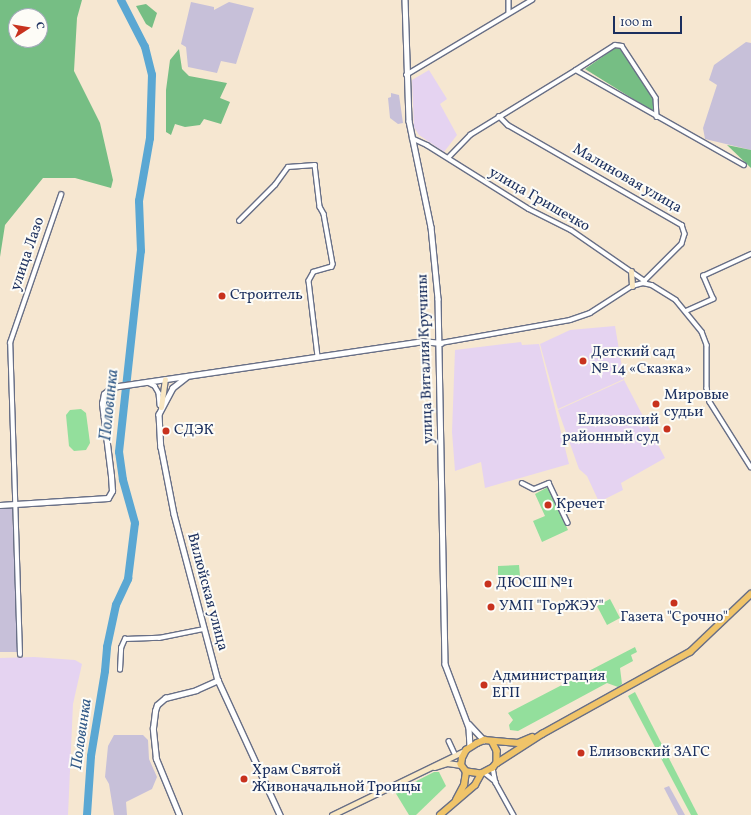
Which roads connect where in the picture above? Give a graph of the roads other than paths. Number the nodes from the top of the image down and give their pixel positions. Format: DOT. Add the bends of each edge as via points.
graph roads {
  1 [pos="405,0"];
  2 [pos="509,0"];
  3 [pos="532,0"];
  4 [pos="509,12"];
  5 [pos="576,70"];
  6 [pos="406,75"];
  7 [pos="499,116"];
  8 [pos="657,117"];
  9 [pos="412,138"];
  10 [pos="448,158"];
  11 [pos="744,166"];
  12 [pos="61,195"];
  13 [pos="239,221"];
  14 [pos="751,254"];
  15 [pos="631,271"];
  16 [pos="645,281"];
  17 [pos="632,286"];
  18 [pos="652,286"];
  19 [pos="686,311"];
  20 [pos="441,343"];
  21 [pos="316,358"];
  22 [pos="189,376"];
  23 [pos="165,379"];
  24 [pos="146,382"];
  25 [pos="161,407"];
  26 [pos="751,467"];
  27 [pos="522,483"];
  28 [pos="15,504"];
  29 [pos="0,505"];
  30 [pos="568,523"];
  31 [pos="751,594"];
  32 [pos="204,629"];
  33 [pos="20,655"];
  34 [pos="120,670"];
  35 [pos="218,680"];
  36 [pos="465,717"];
  37 [pos="542,734"];
  38 [pos="484,740"];
  39 [pos="450,741"];
  40 [pos="492,741"];
  41 [pos="468,748"];
  42 [pos="455,754"];
  43 [pos="461,765"];
  44 [pos="495,766"];
  45 [pos="433,767"];
  46 [pos="466,772"];
  47 [pos="483,773"];
  48 [pos="496,783"];
  49 [pos="456,800"];
  50 [pos="179,815"];
  51 [pos="280,815"];
  52 [pos="332,815"];
  53 [pos="440,815"];
  54 [pos="514,815"];
  1 -- 6 [label="street, улица Виталия Кручины"];
  2 -- 4 [label="street"];
  3 -- 4 [label="street"];
  4 -- 6 [label="street"];
  5 -- 7 [label="street"];
  5 -- 8 [label="street"];
  5 -- 8 [label="street" via="615,45 622,46 656,98"];
  6 -- 9 [label="street, улица Виталия Кручины"];
  7 -- 10 [label="street" via="470,135"];
  7 -- 16 [label="street, Малиновая улица" via="508,125 682,225 685,234 682,244"];
  8 -- 11 [label="street"];
  9 -- 10 [label="street, улица Гришечко"];
  9 -- 20 [label="street, улица Виталия Кручины" via="433,243"];
  10 -- 15 [label="street, улица Гришечко" via="529,209 571,230"];
  12 -- 28 [label="street, улица Лазо" via="10,343"];
  13 -- 21 [label="street" via="275,185 288,167 315,166 320,207 324,214 333,264 332,267 314,272 309,281"];
  14 -- 19 [label="street" via="703,276 713,299"];
  15 -- 16 [label="street, улица Гришечко"];
  15 -- 17 [label="main road"];
  16 -- 18 [label="street, улица Гришечко"];
  17 -- 18 [label="street"];
  17 -- 20 [label="street" via="590,313 570,320"];
  18 -- 19 [label="street, улица Гришечко" via="664,291"];
  19 -- 26 [label="street, улица Гришечко" via="699,328 707,345 707,388 710,402"];
  20 -- 21 [label="street" via="422,342"];
  20 -- 36 [label="street, улица Виталия Кручины" via="445,664"];
  21 -- 22 [label="street"];
  22 -- 23 [label="street"];
  22 -- 25 [label="street, Вилюйская улица" via="176,386"];
  23 -- 24 [label="street"];
  23 -- 25 [label="main road"];
  24 -- 25 [label="street" via="155,386"];
  24 -- 28 [label="street" via="107,389 102,404 112,476 112,491 108,498"];
  25 -- 32 [label="street, Вилюйская улица" via="158,423 161,447 174,514"];
  27 -- 30 [label="street" via="534,489 549,483"];
  28 -- 29 [label="street"];
  28 -- 33 [label="street, улица Лазо"];
  31 -- 37 [label="main road" via="690,652"];
  32 -- 34 [label="street" via="159,638 125,639 121,648"];
  32 -- 35 [label="street, Вилюйская улица"];
  35 -- 50 [label="street" via="196,690 165,698 157,705 155,711 153,728 156,759"];
  35 -- 51 [label="street, Вилюйская улица"];
  36 -- 38 [label="street, улица Виталия Кручины" via="475,733"];
  36 -- 41 [label="street, улица Виталия Кручины" via="471,736"];
  37 -- 40 [label="main road" via="518,743"];
  37 -- 44 [label="main road"];
  38 -- 40 [label="main road"];
  38 -- 41 [label="main road"];
  39 -- 42 [label="street"];
  40 -- 44 [label="main road" via="497,751"];
  41 -- 42 [label="main road"];
  41 -- 43 [label="main road"];
  42 -- 45 [label="main road"];
  43 -- 45 [label="main road" via="448,763"];
  43 -- 46 [label="main road"];
  44 -- 47 [label="main road"];
  44 -- 48 [label="street"];
  45 -- 52 [label="main road"];
  46 -- 47 [label="main road"];
  46 -- 49 [label="main road" via="464,785"];
  47 -- 48 [label="street"];
  47 -- 49 [label="main road" via="475,785"];
  48 -- 54 [label="street"];
  49 -- 53 [label="main road"];
}
